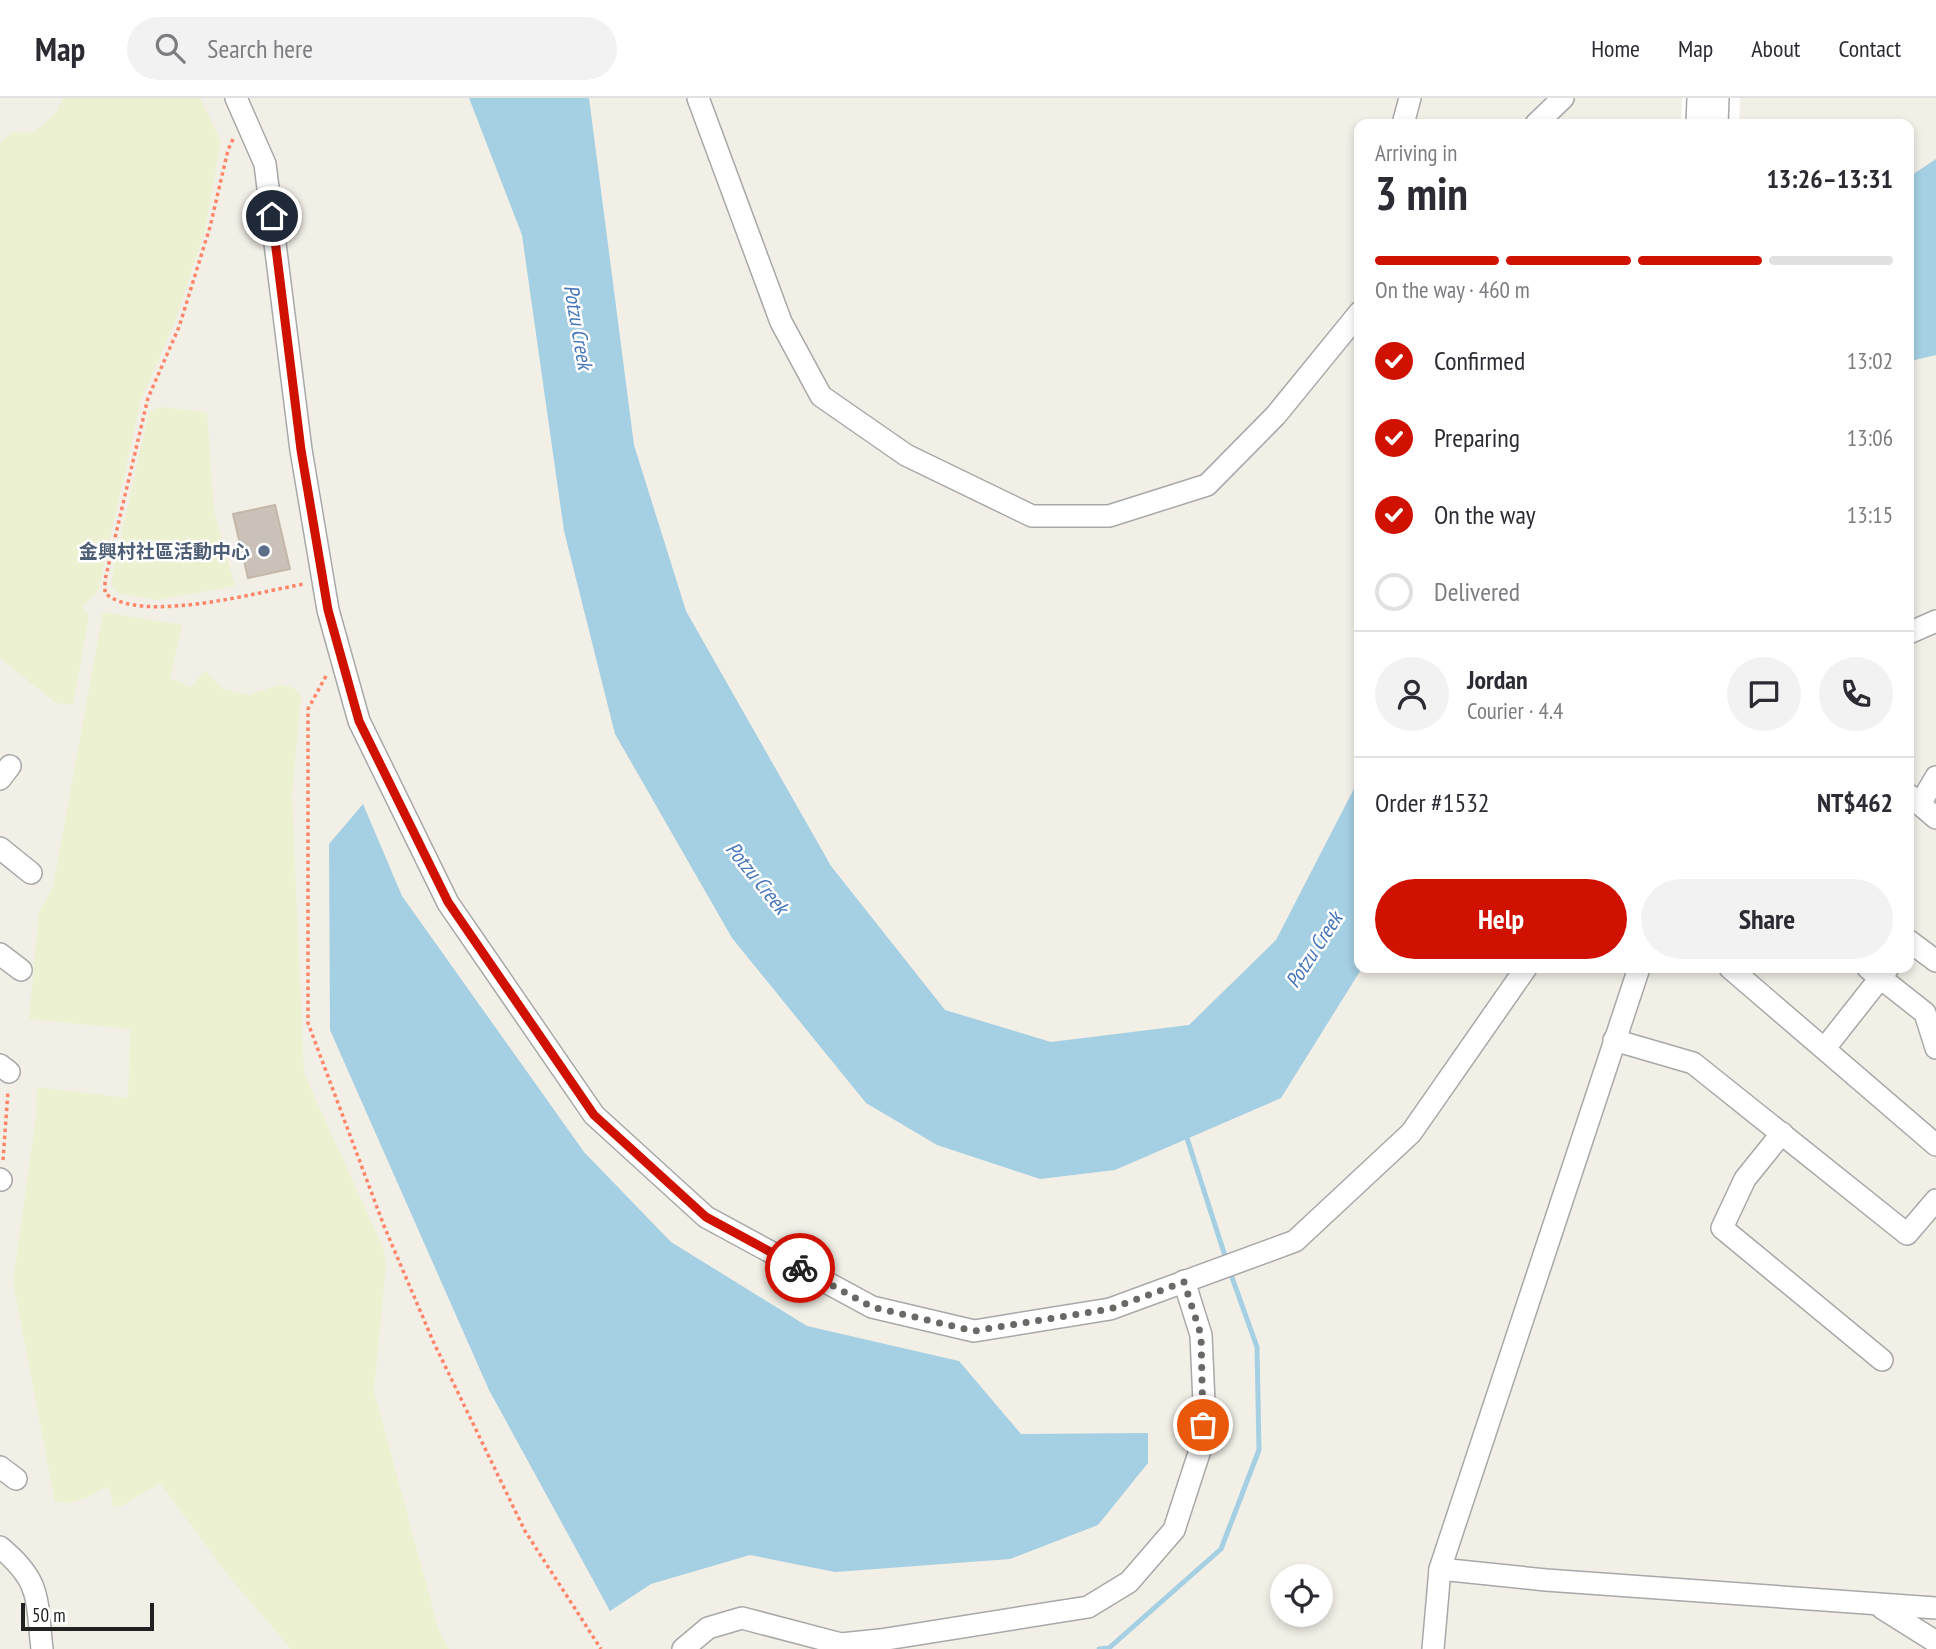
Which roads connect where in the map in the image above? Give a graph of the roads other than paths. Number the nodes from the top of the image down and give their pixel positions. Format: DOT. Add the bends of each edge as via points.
graph roads {
  1 [pos="698,98"];
  2 [pos="1410,98"];
  3 [pos="1563,98"];
  4 [pos="1698,98"];
  5 [pos="1718,98"];
  6 [pos="240,107"];
  7 [pos="1404,119"];
  8 [pos="1541,119"];
  9 [pos="1697,119"];
  10 [pos="1717,119"];
  11 [pos="1354,319"];
  12 [pos="1936,621"];
  13 [pos="1914,631"];
  14 [pos="1936,777"];
  15 [pos="1922,806"];
  16 [pos="0,848"];
  17 [pos="31,873"];
  18 [pos="1914,944"];
  19 [pos="0,954"];
  20 [pos="1936,961"];
  21 [pos="21,970"];
  22 [pos="1523,973"];
  23 [pos="1637,973"];
  24 [pos="1736,973"];
  25 [pos="1878,973"];
  26 [pos="1881,973"];
  27 [pos="1614,1040"];
  28 [pos="1825,1048"];
  29 [pos="1936,1048"];
  30 [pos="1782,1133"];
  31 [pos="1936,1145"];
  32 [pos="1936,1200"];
  33 [pos="1184,1282"];
  34 [pos="1882,1360"];
  35 [pos="0,1547"];
  36 [pos="1440,1569"];
  37 [pos="1878,1606"];
  38 [pos="1936,1608"];
  39 [pos="1936,1642"];
  40 [pos="42,1649"];
  41 [pos="683,1649"];
  42 [pos="1433,1649"];
  1 -- 11 [label="street" via="781,322 821,396 906,455 1032,516 1109,516 1207,485 1276,415"];
  2 -- 7 [label="street"];
  3 -- 8 [label="street"];
  4 -- 9 [label="street"];
  5 -- 10 [label="street"];
  6 -- 33 [label="street" via="265,164 301,450 328,610 359,721 448,902 594,1115 706,1217 872,1307 974,1331 1110,1309"];
  12 -- 13 [label="street"];
  14 -- 15 [label="street"];
  16 -- 17 [label="street"];
  18 -- 20 [label="street"];
  19 -- 21 [label="street"];
  22 -- 33 [label="street" via="1411,1133 1295,1241"];
  23 -- 27 [label="street"];
  24 -- 28 [label="street"];
  25 -- 28 [label="street"];
  26 -- 29 [label="street" via="1925,1013"];
  27 -- 30 [label="street" via="1693,1063"];
  27 -- 36 [label="street"];
  28 -- 31 [label="street"];
  30 -- 32 [label="street" via="1907,1234"];
  30 -- 34 [label="street" via="1745,1180 1722,1228"];
  33 -- 41 [label="street" via="1201,1335 1201,1447 1174,1530 1129,1581 1088,1607 841,1644 742,1618 708,1629"];
  35 -- 40 [label="street" via="31,1580"];
  36 -- 37 [label="street"];
  36 -- 42 [label="street"];
  37 -- 38 [label="street"];
  37 -- 39 [label="street"];
}
